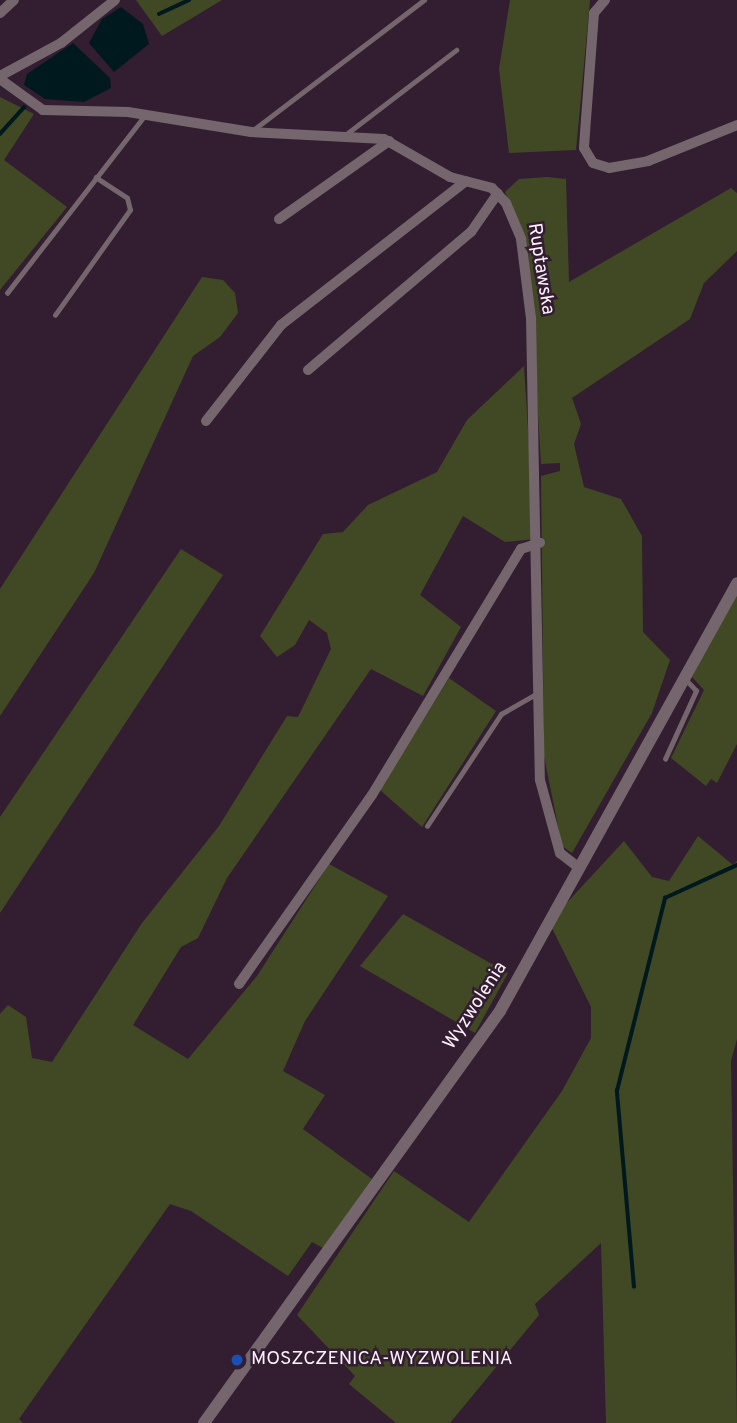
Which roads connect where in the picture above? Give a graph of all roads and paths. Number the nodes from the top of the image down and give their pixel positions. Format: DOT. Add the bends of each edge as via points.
graph roads {
  1 [pos="14,0"];
  2 [pos="115,0"];
  3 [pos="424,0"];
  4 [pos="605,0"];
  5 [pos="0,13"];
  6 [pos="456,51"];
  7 [pos="0,77"];
  8 [pos="145,114"];
  9 [pos="737,125"];
  10 [pos="251,132"];
  11 [pos="345,136"];
  12 [pos="389,141"];
  13 [pos="96,178"];
  14 [pos="466,181"];
  15 [pos="498,193"];
  16 [pos="279,219"];
  17 [pos="7,293"];
  18 [pos="55,315"];
  19 [pos="308,370"];
  20 [pos="206,421"];
  21 [pos="540,543"];
  22 [pos="737,583"];
  23 [pos="684,678"];
  24 [pos="540,692"];
  25 [pos="665,759"];
  26 [pos="427,826"];
  27 [pos="579,868"];
  28 [pos="239,984"];
  29 [pos="204,1423"];
  1 -- 5 [label="street"];
  2 -- 7 [label="street" via="61,43"];
  3 -- 10 [label="lane"];
  4 -- 9 [label="street" via="594,13 587,106 584,148 593,163 609,169 648,161"];
  6 -- 11 [label="lane"];
  7 -- 8 [label="street" via="43,110"];
  8 -- 10 [label="street"];
  8 -- 13 [label="lane"];
  10 -- 11 [label="street"];
  11 -- 12 [label="street"];
  12 -- 14 [label="street"];
  12 -- 16 [label="street"];
  13 -- 17 [label="lane"];
  13 -- 18 [label="lane" via="127,198 130,211"];
  14 -- 15 [label="street"];
  14 -- 20 [label="street" via="281,325"];
  15 -- 19 [label="street" via="471,232"];
  15 -- 21 [label="street, Ruptawska" via="518,228 529,295"];
  21 -- 24 [label="street, Ruptawska"];
  21 -- 28 [label="street" via="521,549 372,794"];
  22 -- 23 [label="street, Wyzwolenia"];
  23 -- 25 [label="lane" via="696,691"];
  23 -- 27 [label="street, Wyzwolenia"];
  24 -- 26 [label="lane" via="501,714"];
  24 -- 27 [label="street, Ruptawska" via="544,803 560,853"];
  27 -- 29 [label="street, Wyzwolenia" via="500,1011"];
}
